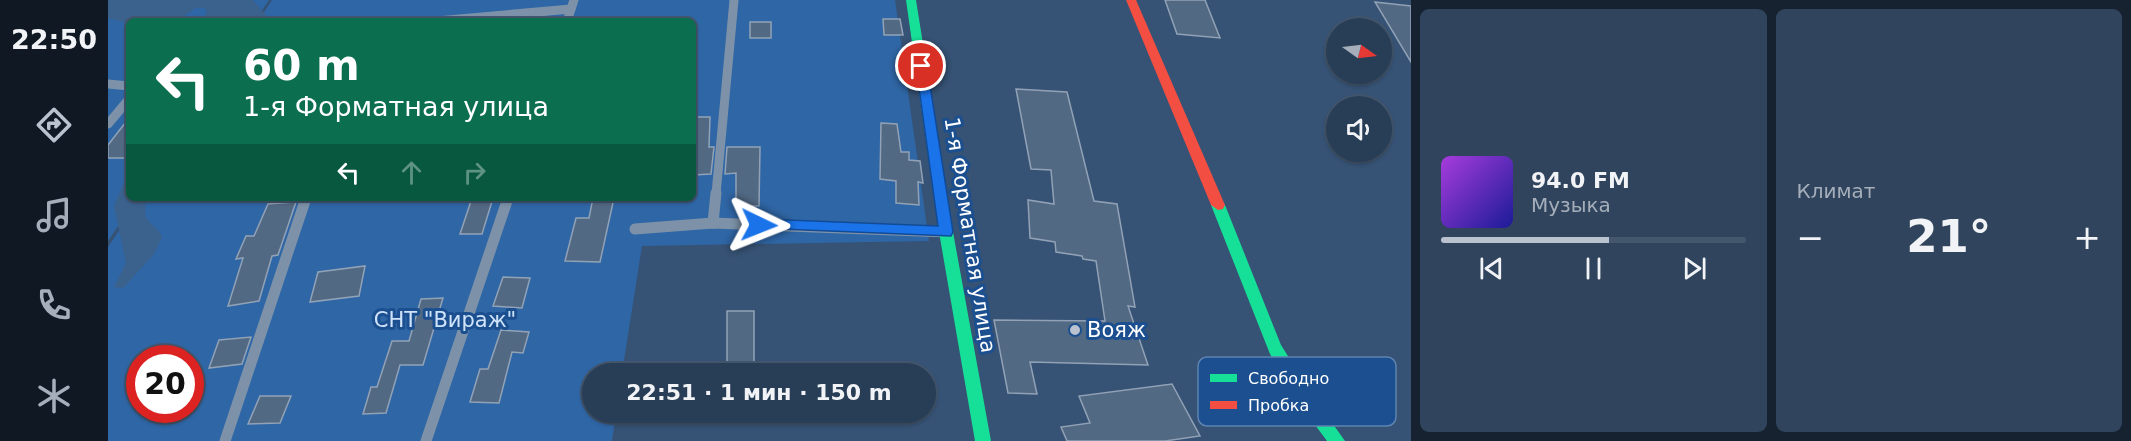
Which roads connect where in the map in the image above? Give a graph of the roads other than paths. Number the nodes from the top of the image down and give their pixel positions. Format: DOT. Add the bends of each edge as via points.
graph roads {
  1 [pos="734,0"];
  2 [pos="911,0"];
  3 [pos="1131,0"];
  4 [pos="573,4"];
  5 [pos="461,18"];
  6 [pos="108,84"];
  7 [pos="126,86"];
  8 [pos="126,103"];
  9 [pos="108,124"];
  10 [pos="305,201"];
  11 [pos="507,201"];
  12 [pos="713,223"];
  13 [pos="634,229"];
  14 [pos="946,232"];
  15 [pos="1280,357"];
  16 [pos="1325,426"];
  17 [pos="225,441"];
  18 [pos="426,441"];
  19 [pos="983,441"];
  20 [pos="1336,441"];
  1 -- 12 [label="lane"];
  2 -- 14 [label="street, 1-я Форматная улица"];
  3 -- 15 [label="street"];
  4 -- 5 [label="lane"];
  6 -- 7 [label="lane"];
  8 -- 9 [label="lane"];
  10 -- 17 [label="lane"];
  11 -- 18 [label="lane"];
  12 -- 13 [label="lane"];
  12 -- 14 [label="lane"];
  14 -- 19 [label="street, 1-я Форматная улица"];
  16 -- 20 [label="street"];
}
